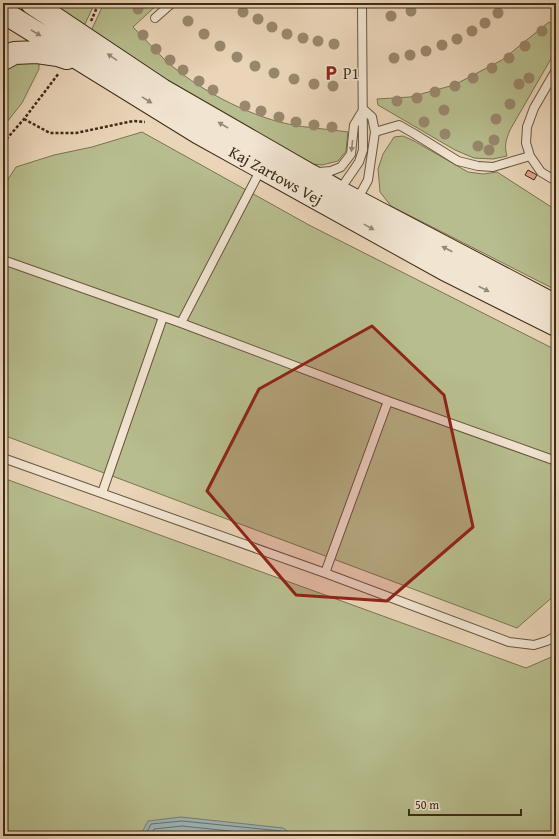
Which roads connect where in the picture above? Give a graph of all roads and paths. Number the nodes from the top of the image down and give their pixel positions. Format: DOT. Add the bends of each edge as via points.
graph roads {
  1 [pos="32,3"];
  2 [pos="98,3"];
  3 [pos="172,3"];
  4 [pos="362,3"];
  5 [pos="3,12"];
  6 [pos="155,18"];
  7 [pos="91,21"];
  8 [pos="3,59"];
  9 [pos="556,70"];
  10 [pos="101,72"];
  11 [pos="59,73"];
  12 [pos="363,109"];
  13 [pos="24,118"];
  14 [pos="147,122"];
  15 [pos="375,132"];
  16 [pos="3,143"];
  17 [pos="263,156"];
  18 [pos="530,156"];
  19 [pos="556,181"];
  20 [pos="346,205"];
  21 [pos="3,260"];
  22 [pos="556,306"];
  23 [pos="163,317"];
  24 [pos="181,323"];
  25 [pos="556,325"];
  26 [pos="388,401"];
  27 [pos="3,458"];
  28 [pos="556,461"];
  29 [pos="102,493"];
  30 [pos="325,573"];
  31 [pos="556,636"];
  17 -- 1 [label="street, Kaj Zartows Vej, one-way"];
  2 -- 7 [label="path"];
  3 -- 6 [label="lane"];
  4 -- 12 [label="lane"];
  5 -- 10 [label="street, Kaj Zartows Vej, one-way"];
  8 -- 10 [label="street" via="14,53 37,52 58,55"];
  9 -- 18 [label="lane" via="534,108 527,128 526,143"];
  10 -- 17 [label="street, Kaj Zartows Vej, one-way" via="199,133"];
  11 -- 13 [label="path"];
  12 -- 15 [label="lane" via="372,117"];
  12 -- 17 [label="lane, one-way" via="354,125 351,154 341,167 331,172 319,172 268,145"];
  12 -- 20 [label="lane" via="363,150"];
  13 -- 14 [label="path" via="50,132 76,133 133,121"];
  13 -- 16 [label="path"];
  15 -- 18 [label="lane" via="399,126 458,161 478,166 493,167"];
  15 -- 20 [label="lane" via="368,180"];
  17 -- 20 [label="street, Kaj Zartows Vej"];
  17 -- 24 [label="lane"];
  18 -- 19 [label="lane" via="541,172"];
  22 -- 20 [label="street, Kaj Zartows Vej, one-way"];
  20 -- 25 [label="street, Kaj Zartows Vej, one-way" via="446,270"];
  21 -- 23 [label="lane"];
  23 -- 24 [label="lane"];
  23 -- 29 [label="lane"];
  24 -- 26 [label="lane"];
  26 -- 28 [label="lane"];
  26 -- 30 [label="lane"];
  27 -- 29 [label="lane"];
  29 -- 30 [label="lane"];
  30 -- 31 [label="lane" via="509,642 534,645"];
}
